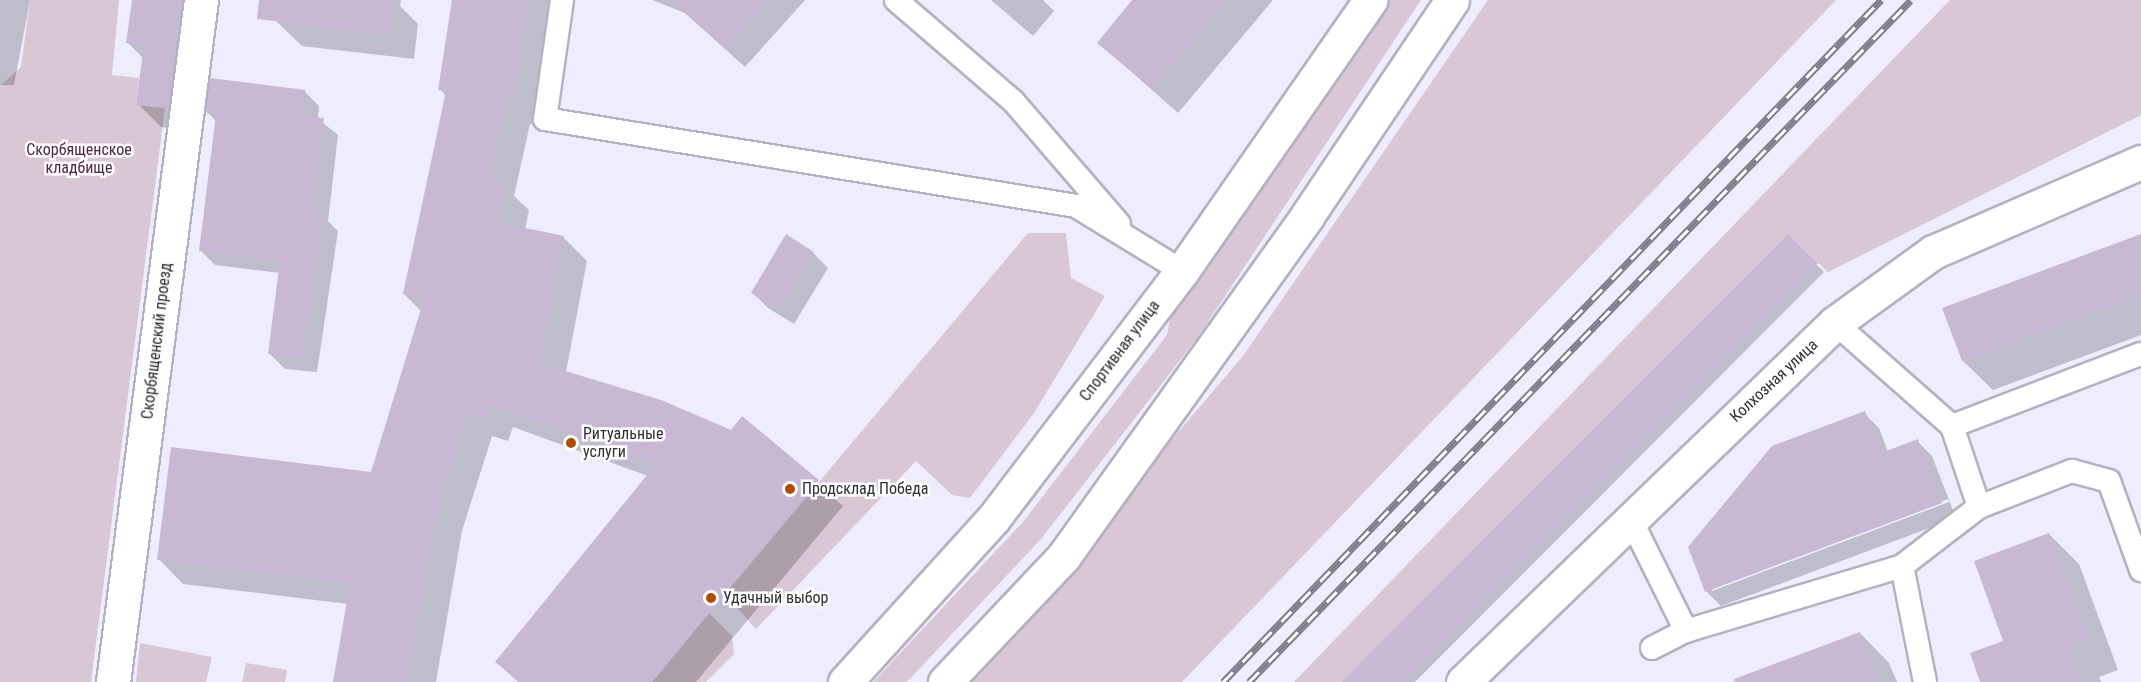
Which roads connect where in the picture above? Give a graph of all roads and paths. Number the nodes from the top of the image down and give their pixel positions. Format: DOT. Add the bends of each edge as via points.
graph roads {
  1 [pos="201,0"];
  2 [pos="562,0"];
  3 [pos="896,0"];
  4 [pos="1370,0"];
  5 [pos="1452,0"];
  6 [pos="2141,162"];
  7 [pos="1130,238"];
  8 [pos="1182,271"];
  9 [pos="1835,323"];
  10 [pos="2141,354"];
  11 [pos="1952,426"];
  12 [pos="1979,507"];
  13 [pos="1630,518"];
  14 [pos="1902,566"];
  15 [pos="2141,570"];
  16 [pos="1686,631"];
  17 [pos="1652,648"];
  18 [pos="113,682"];
  19 [pos="845,682"];
  20 [pos="945,682"];
  21 [pos="1463,682"];
  22 [pos="1926,682"];
  1 -- 18 [label="main road, Скорбященский проезд"];
  2 -- 7 [label="lane" via="545,119 1076,206"];
  3 -- 7 [label="lane" via="1013,102"];
  4 -- 8 [label="main road, Спортивная улица"];
  5 -- 20 [label="main road" via="1300,226 1064,556"];
  6 -- 9 [label="main road, Колхозная улица" via="1933,252"];
  7 -- 8 [label="lane"];
  8 -- 19 [label="main road, Спортивная улица" via="993,519"];
  9 -- 11 [label="lane"];
  9 -- 13 [label="main road, Колхозная улица"];
  10 -- 11 [label="lane"];
  11 -- 12 [label="lane"];
  12 -- 14 [label="lane"];
  12 -- 15 [label="lane" via="2072,471 2109,481"];
  13 -- 16 [label="lane"];
  13 -- 21 [label="main road, Колхозная улица"];
  14 -- 16 [label="lane"];
  14 -- 22 [label="lane"];
  16 -- 17 [label="lane"];
}
